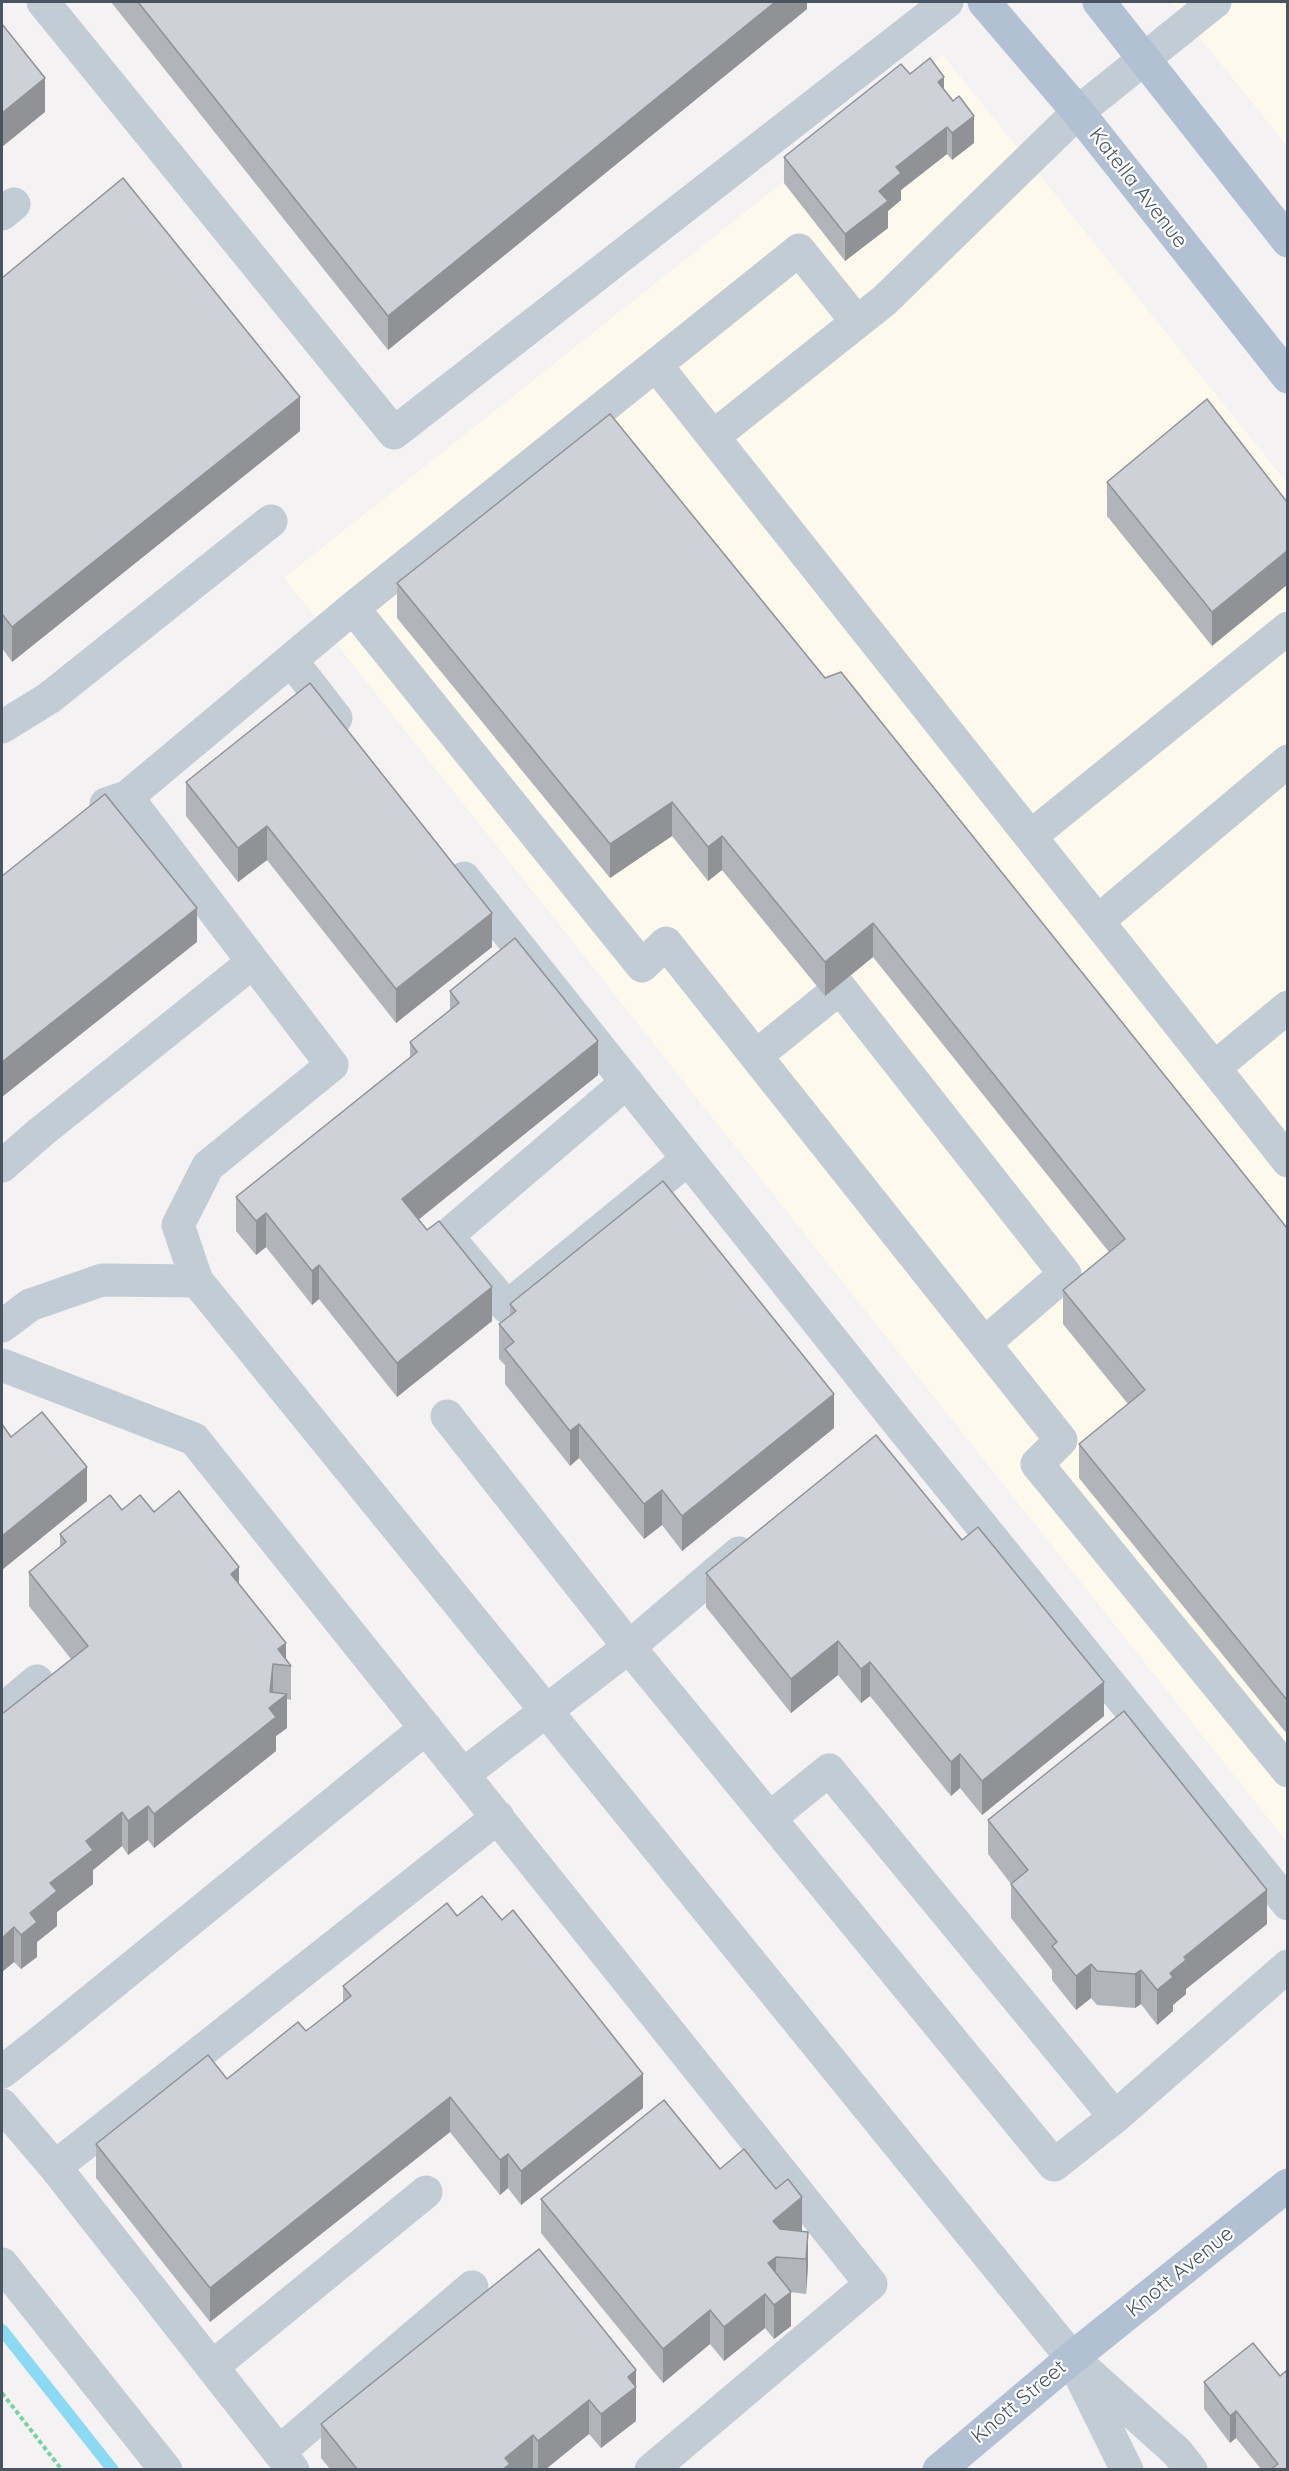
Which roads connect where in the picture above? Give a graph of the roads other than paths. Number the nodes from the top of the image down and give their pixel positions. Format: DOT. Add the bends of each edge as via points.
graph roads {
  1 [pos="43,2"];
  2 [pos="947,2"];
  3 [pos="984,2"];
  4 [pos="1099,2"];
  5 [pos="1215,2"];
  6 [pos="1144,59"];
  7 [pos="1078,112"];
  8 [pos="1287,241"];
  9 [pos="857,322"];
  10 [pos="656,365"];
  11 [pos="1287,377"];
  12 [pos="714,436"];
  13 [pos="271,520"];
  14 [pos="353,608"];
  15 [pos="1287,628"];
  16 [pos="291,660"];
  17 [pos="2,727"];
  18 [pos="358,745"];
  19 [pos="1287,761"];
  20 [pos="127,797"];
  21 [pos="81,817"];
  22 [pos="1031,836"];
  23 [pos="448,857"];
  24 [pos="1098,921"];
  25 [pos="253,962"];
  26 [pos="1287,1007"];
  27 [pos="756,1056"];
  28 [pos="1214,1068"];
  29 [pos="627,1082"];
  30 [pos="688,1159"];
  31 [pos="1287,1161"];
  32 [pos="2,1166"];
  33 [pos="197,1281"];
  34 [pos="2,1326"];
  35 [pos="985,1343"];
  36 [pos="2,1365"];
  37 [pos="447,1416"];
  38 [pos="896,1420"];
  39 [pos="869,1442"];
  40 [pos="762,1533"];
  41 [pos="629,1647"];
  42 [pos="37,1681"];
  43 [pos="2,1710"];
  44 [pos="545,1711"];
  45 [pos="426,1728"];
  46 [pos="1287,1771"];
  47 [pos="464,1774"];
  48 [pos="498,1817"];
  49 [pos="770,1818"];
  50 [pos="1287,1904"];
  51 [pos="1287,1966"];
  52 [pos="2,2072"];
  53 [pos="2,2105"];
  54 [pos="1115,2117"];
  55 [pos="55,2167"];
  56 [pos="1287,2185"];
  57 [pos="426,2192"];
  58 [pos="2,2264"];
  59 [pos="472,2287"];
  60 [pos="1072,2358"];
  61 [pos="212,2367"];
  62 [pos="286,2461"];
  63 [pos="166,2469"];
  64 [pos="651,2469"];
  65 [pos="939,2469"];
  66 [pos="1127,2469"];
  67 [pos="1191,2469"];
  1 -- 2 [label="street" via="394,433"];
  3 -- 7 [label="main road, Katella Avenue"];
  4 -- 6 [label="main road"];
  5 -- 6 [label="street"];
  6 -- 7 [label="street"];
  6 -- 8 [label="main road"];
  7 -- 9 [label="street" via="885,300"];
  7 -- 11 [label="main road, Katella Avenue"];
  9 -- 10 [label="street" via="799,250"];
  9 -- 12 [label="street"];
  10 -- 12 [label="street"];
  10 -- 14 [label="street"];
  12 -- 22 [label="street"];
  13 -- 17 [label="street" via="49,698"];
  14 -- 16 [label="street"];
  14 -- 27 [label="street" via="642,966 666,944"];
  15 -- 22 [label="street"];
  16 -- 18 [label="street"];
  16 -- 20 [label="street"];
  19 -- 24 [label="street"];
  20 -- 21 [label="street" via="89,810"];
  20 -- 25 [label="street"];
  22 -- 24 [label="street"];
  23 -- 29 [label="street"];
  24 -- 28 [label="street"];
  25 -- 32 [label="street"];
  25 -- 33 [label="street" via="332,1065 208,1166 177,1225"];
  26 -- 28 [label="street"];
  27 -- 35 [label="street"];
  27 -- 35 [label="street" via="840,988 1065,1274"];
  28 -- 31 [label="street"];
  29 -- 30 [label="street"];
  29 -- 30 [label="street" via="447,1236 507,1307"];
  30 -- 38 [label="street"];
  33 -- 34 [label="street" via="102,1280 30,1305"];
  33 -- 44 [label="street"];
  35 -- 46 [label="street" via="1061,1440 1037,1464"];
  36 -- 45 [label="street" via="194,1439"];
  37 -- 41 [label="street"];
  38 -- 39 [label="street"];
  38 -- 50 [label="street"];
  40 -- 41 [label="street"];
  41 -- 44 [label="street"];
  41 -- 49 [label="street"];
  42 -- 43 [label="street"];
  44 -- 47 [label="street"];
  44 -- 60 [label="street"];
  45 -- 47 [label="street"];
  45 -- 52 [label="street"];
  47 -- 48 [label="street"];
  48 -- 55 [label="street"];
  48 -- 64 [label="street" via="872,2284"];
  49 -- 54 [label="street" via="829,1770"];
  49 -- 54 [label="street" via="1054,2165"];
  51 -- 54 [label="street"];
  53 -- 55 [label="street"];
  55 -- 61 [label="street"];
  56 -- 60 [label="main road, Knott Avenue"];
  57 -- 61 [label="street"];
  58 -- 63 [label="street"];
  59 -- 62 [label="street"];
  60 -- 65 [label="main road, Knott Street"];
  60 -- 66 [label="street"];
  60 -- 67 [label="street" via="1178,2452"];
  61 -- 62 [label="street"];
}
